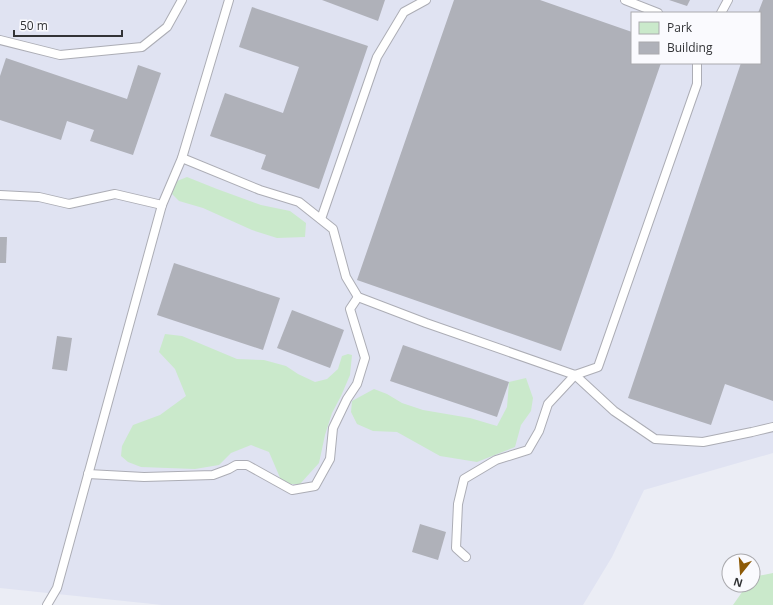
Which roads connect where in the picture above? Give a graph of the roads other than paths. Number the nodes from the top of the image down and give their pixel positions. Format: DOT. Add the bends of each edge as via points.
graph roads {
  1 [pos="182,0"];
  2 [pos="229,0"];
  3 [pos="426,0"];
  4 [pos="625,0"];
  5 [pos="728,0"];
  6 [pos="655,12"];
  7 [pos="722,12"];
  8 [pos="0,40"];
  9 [pos="697,64"];
  10 [pos="182,158"];
  11 [pos="0,195"];
  12 [pos="162,205"];
  13 [pos="321,219"];
  14 [pos="358,297"];
  15 [pos="575,375"];
  16 [pos="773,427"];
  17 [pos="88,474"];
  18 [pos="466,557"];
  19 [pos="47,605"];
  1 -- 8 [label="lane" via="168,27 142,47 60,55"];
  2 -- 10 [label="lane"];
  3 -- 13 [label="lane" via="404,12 377,58"];
  4 -- 6 [label="lane"];
  5 -- 7 [label="lane"];
  9 -- 15 [label="lane" via="697,84 598,367"];
  10 -- 12 [label="lane"];
  10 -- 13 [label="lane" via="260,190 299,202"];
  11 -- 12 [label="lane" via="40,197 69,204 115,194"];
  12 -- 17 [label="lane"];
  13 -- 14 [label="lane" via="333,229 346,277"];
  14 -- 15 [label="lane"];
  14 -- 17 [label="lane" via="350,309 365,358 357,384 333,428 330,459 315,486 292,490 247,465 236,465 213,475 144,477"];
  15 -- 16 [label="lane" via="614,411 655,439 703,442"];
  15 -- 18 [label="lane" via="548,404 539,431 528,450 496,460 464,479 458,504 456,548"];
  17 -- 19 [label="lane" via="56,588"];
}
